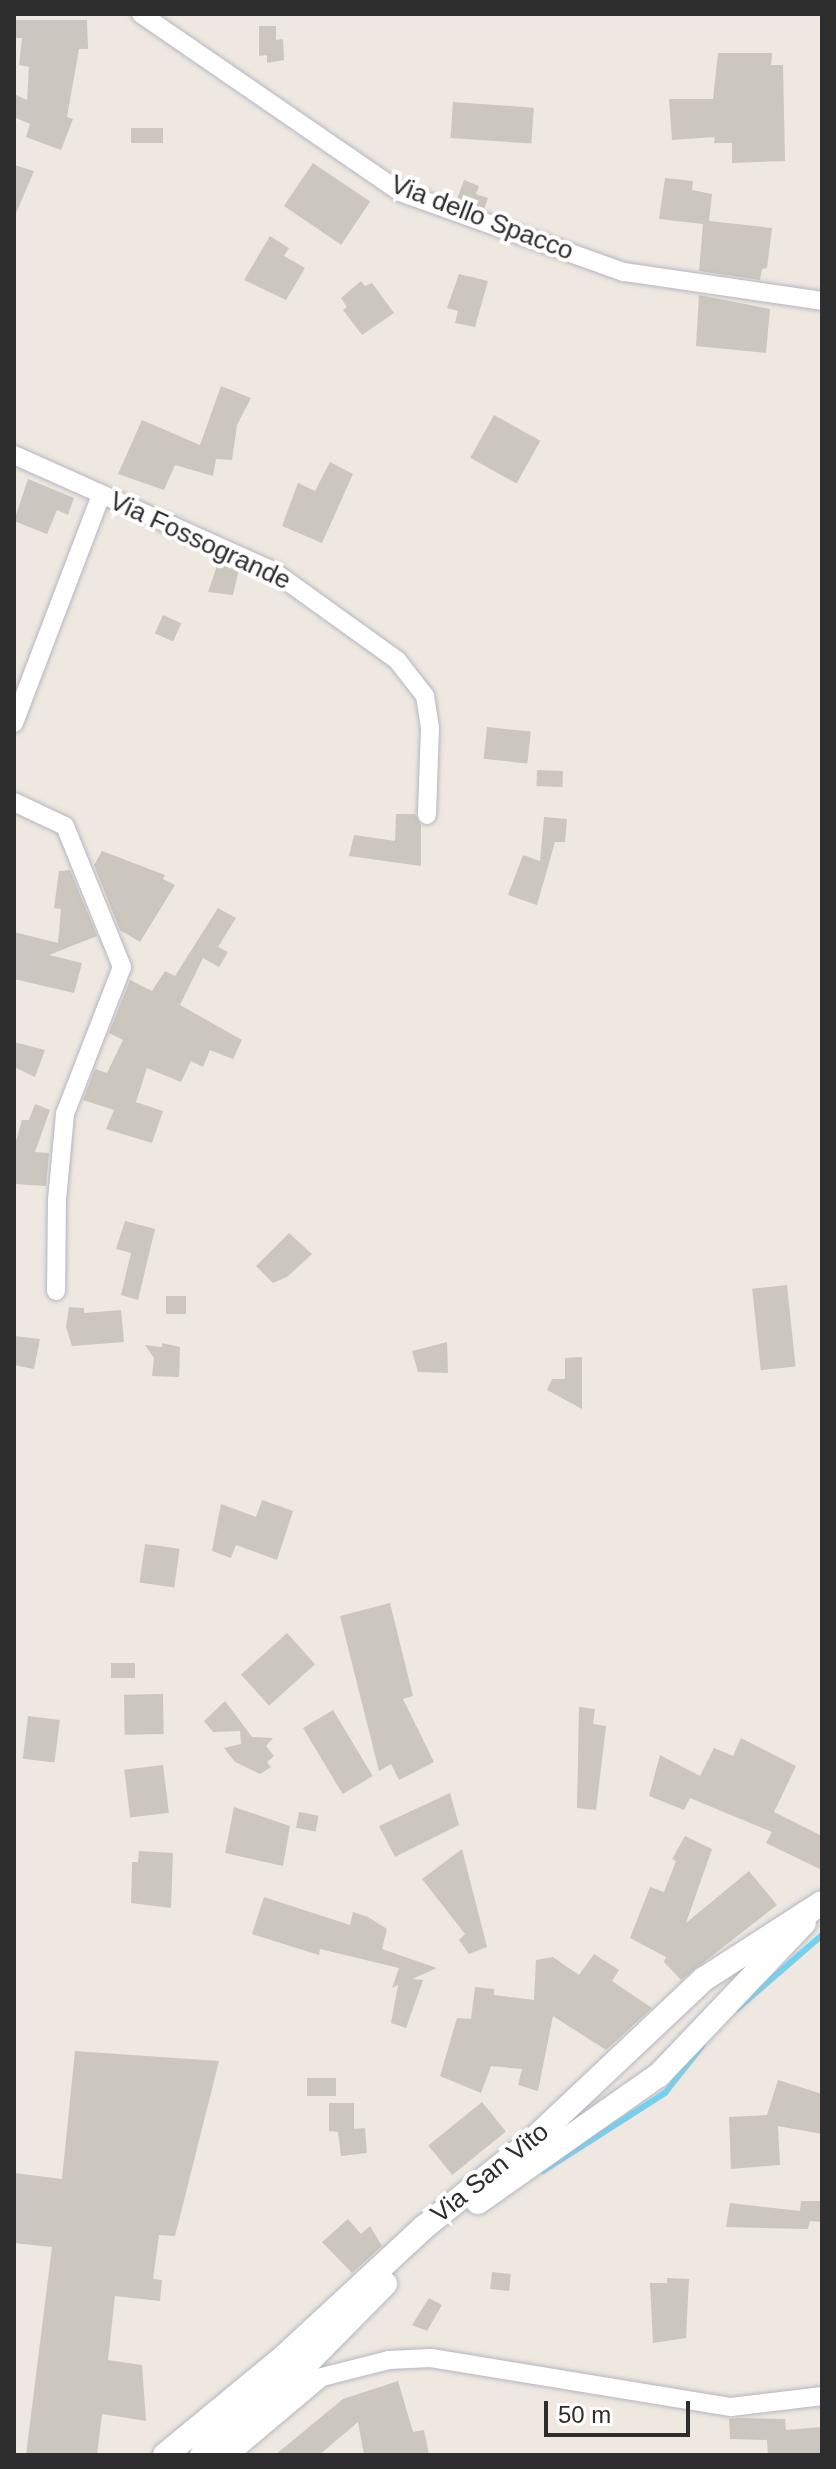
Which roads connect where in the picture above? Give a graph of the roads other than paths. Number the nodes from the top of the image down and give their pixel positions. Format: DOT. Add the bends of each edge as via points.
graph roads {
  1 [pos="141,14"];
  2 [pos="822,301"];
  3 [pos="14,455"];
  4 [pos="101,495"];
  5 [pos="14,723"];
  6 [pos="14,802"];
  7 [pos="427,815"];
  8 [pos="56,1291"];
  9 [pos="822,1904"];
  10 [pos="822,2396"];
  11 [pos="165,2455"];
  12 [pos="202,2455"];
  13 [pos="229,2455"];
  1 -- 2 [label="street, Via dello Spacco" via="400,192 624,272"];
  3 -- 4 [label="street, Via Fossogrande"];
  4 -- 5 [label="street"];
  4 -- 7 [label="street, Via Fossogrande" via="273,571 397,660 425,696 430,728"];
  6 -- 8 [label="street" via="65,826 122,967 65,1114"];
  9 -- 11 [label="street, Via San Vito" via="704,1979 534,2139 423,2228 285,2356"];
  9 -- 12 [label="street, Via San Vito" via="659,2075 513,2174 389,2280 305,2365"];
  10 -- 13 [label="street" via="731,2407 431,2358 389,2360 322,2377"];
}
